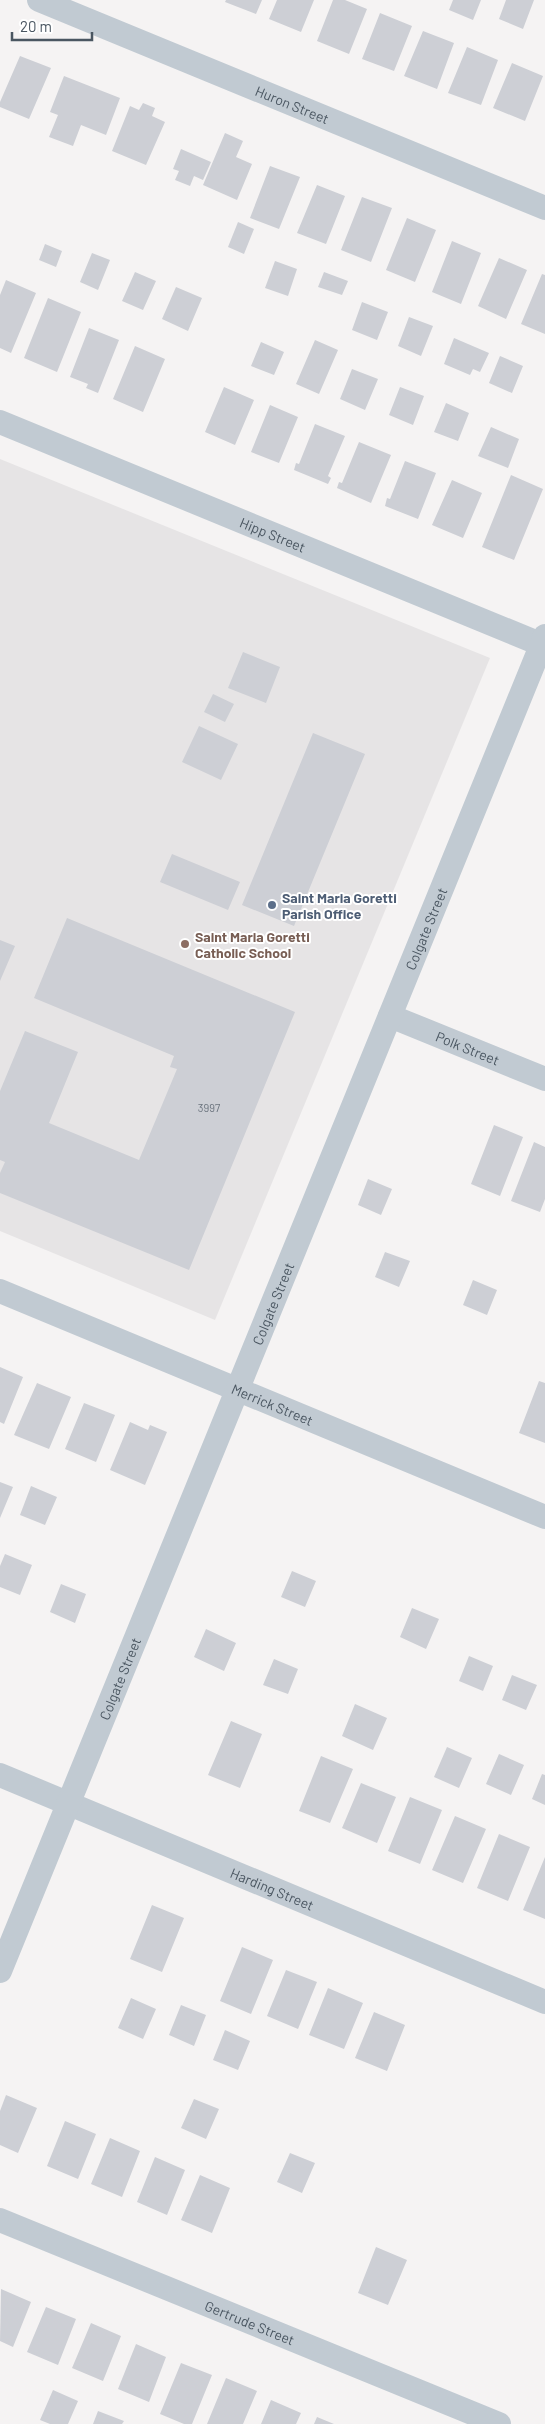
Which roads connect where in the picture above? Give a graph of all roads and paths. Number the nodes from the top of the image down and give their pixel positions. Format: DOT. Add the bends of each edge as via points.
graph roads {
  1 [pos="39,0"];
  2 [pos="545,208"];
  3 [pos="0,422"];
  4 [pos="544,642"];
  5 [pos="390,1016"];
  6 [pos="545,1079"];
  7 [pos="0,1291"];
  8 [pos="236,1388"];
  9 [pos="545,1517"];
  10 [pos="0,1775"];
  11 [pos="68,1804"];
  12 [pos="0,1971"];
  13 [pos="545,2002"];
  14 [pos="0,2220"];
  15 [pos="499,2424"];
  1 -- 2 [label="street, Huron Street"];
  3 -- 4 [label="street, Hipp Street"];
  4 -- 5 [label="street, Colgate Street"];
  5 -- 6 [label="street, Polk Street"];
  5 -- 8 [label="street, Colgate Street"];
  7 -- 8 [label="street, Merrick Street"];
  8 -- 9 [label="street, Merrick Street"];
  8 -- 11 [label="street, Colgate Street"];
  10 -- 11 [label="street, Harding Street"];
  11 -- 12 [label="street, Colgate Street"];
  11 -- 13 [label="street, Harding Street"];
  14 -- 15 [label="street, Gertrude Street"];
}
